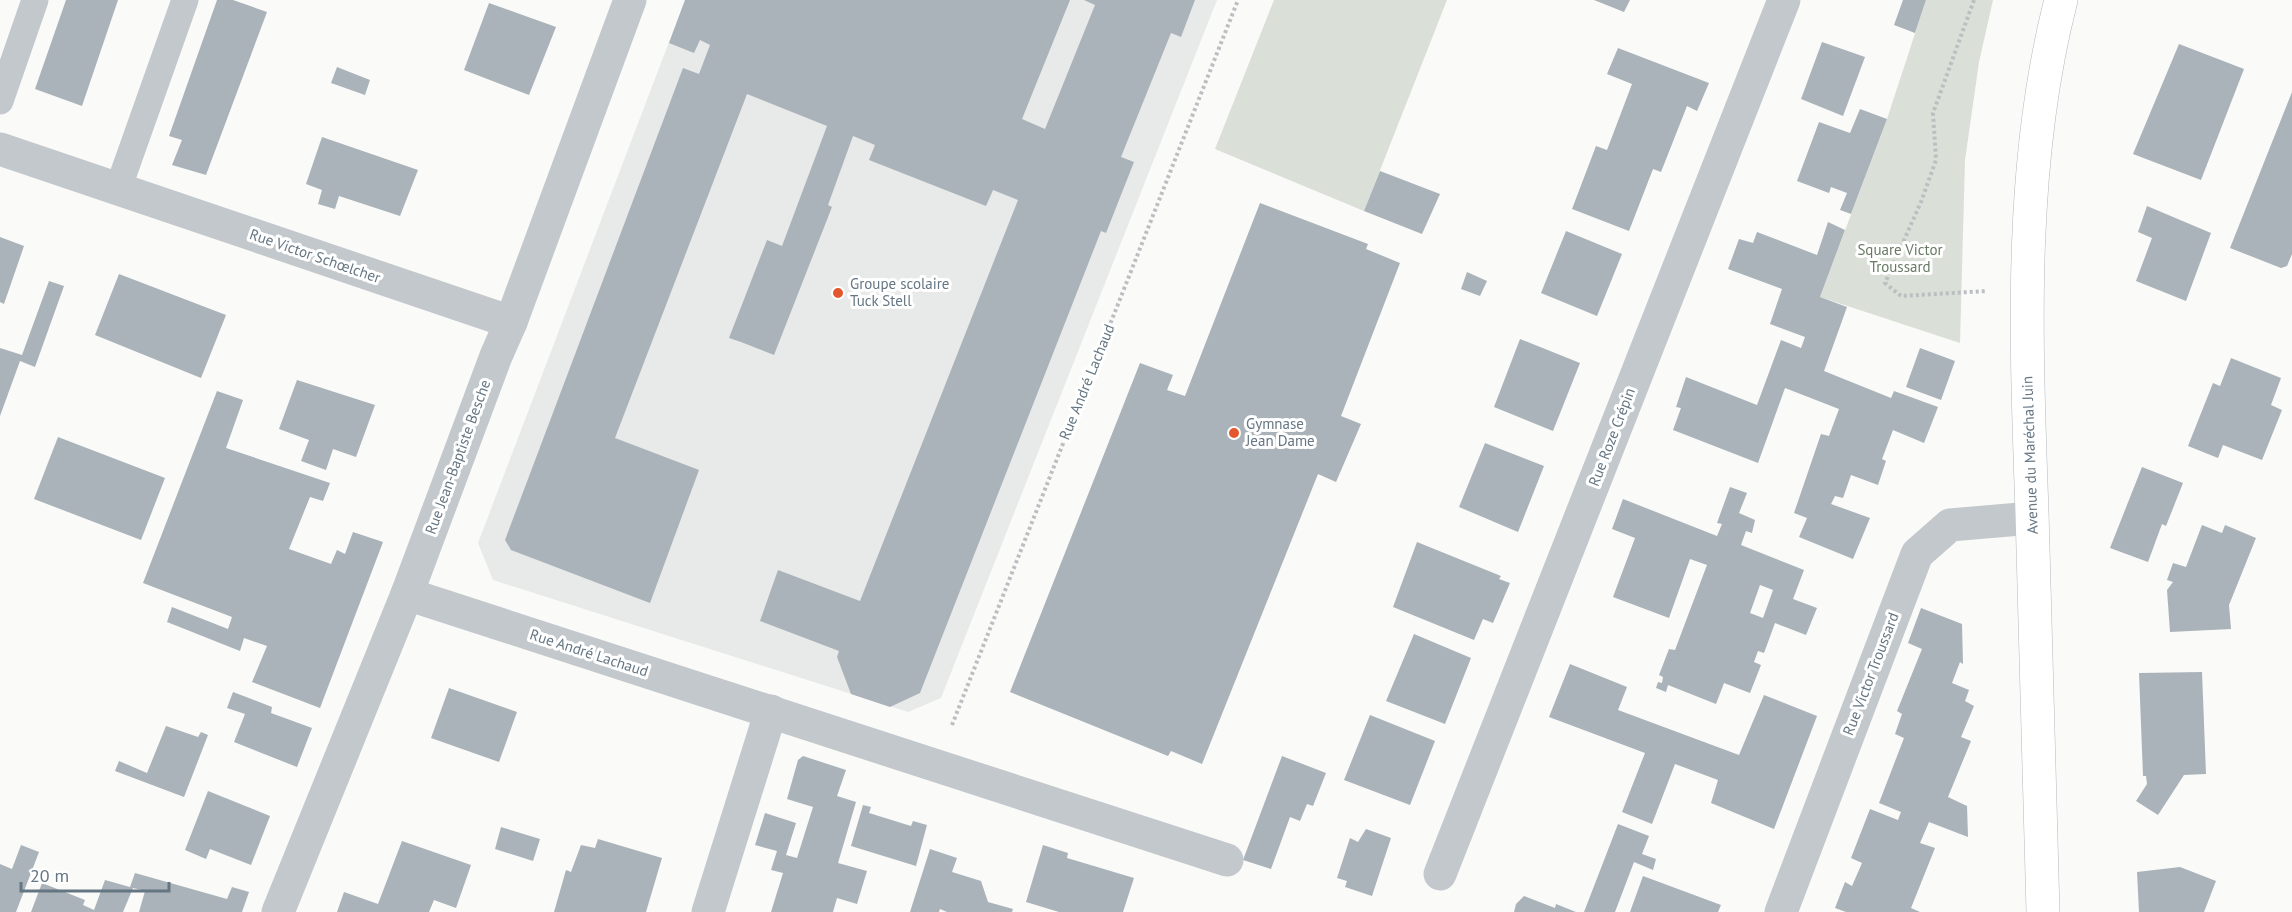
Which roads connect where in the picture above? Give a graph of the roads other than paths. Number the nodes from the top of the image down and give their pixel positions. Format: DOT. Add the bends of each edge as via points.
graph roads {
  1 [pos="35,0"];
  2 [pos="185,0"];
  3 [pos="630,0"];
  4 [pos="1784,0"];
  5 [pos="2061,0"];
  6 [pos="0,102"];
  7 [pos="0,149"];
  8 [pos="118,189"];
  9 [pos="511,322"];
  10 [pos="2032,518"];
  11 [pos="407,594"];
  12 [pos="771,711"];
  13 [pos="1227,860"];
  14 [pos="1440,874"];
  15 [pos="278,912"];
  16 [pos="708,912"];
  17 [pos="1781,912"];
  18 [pos="2043,912"];
  1 -- 6 [label="lane"];
  2 -- 8 [label="lane"];
  3 -- 9 [label="street, Rue Jean-Baptiste Besche"];
  4 -- 14 [label="street, Rue Roze Crépin"];
  5 -- 10 [label="main road, Avenue du Maréchal Juin" via="2047,56 2031,198 2026,289"];
  7 -- 8 [label="street, Rue Victor Schœlcher"];
  8 -- 9 [label="street, Rue Victor Schœlcher"];
  9 -- 11 [label="street, Rue Jean-Baptiste Besche"];
  10 -- 17 [label="street, Rue Victor Troussard" via="1950,525 1917,554"];
  10 -- 18 [label="main road, Avenue du Maréchal Juin"];
  11 -- 12 [label="street, Rue André Lachaud"];
  11 -- 15 [label="street, Rue Jean-Baptiste Besche"];
  12 -- 13 [label="street, Rue André Lachaud"];
  12 -- 16 [label="street"];
}
